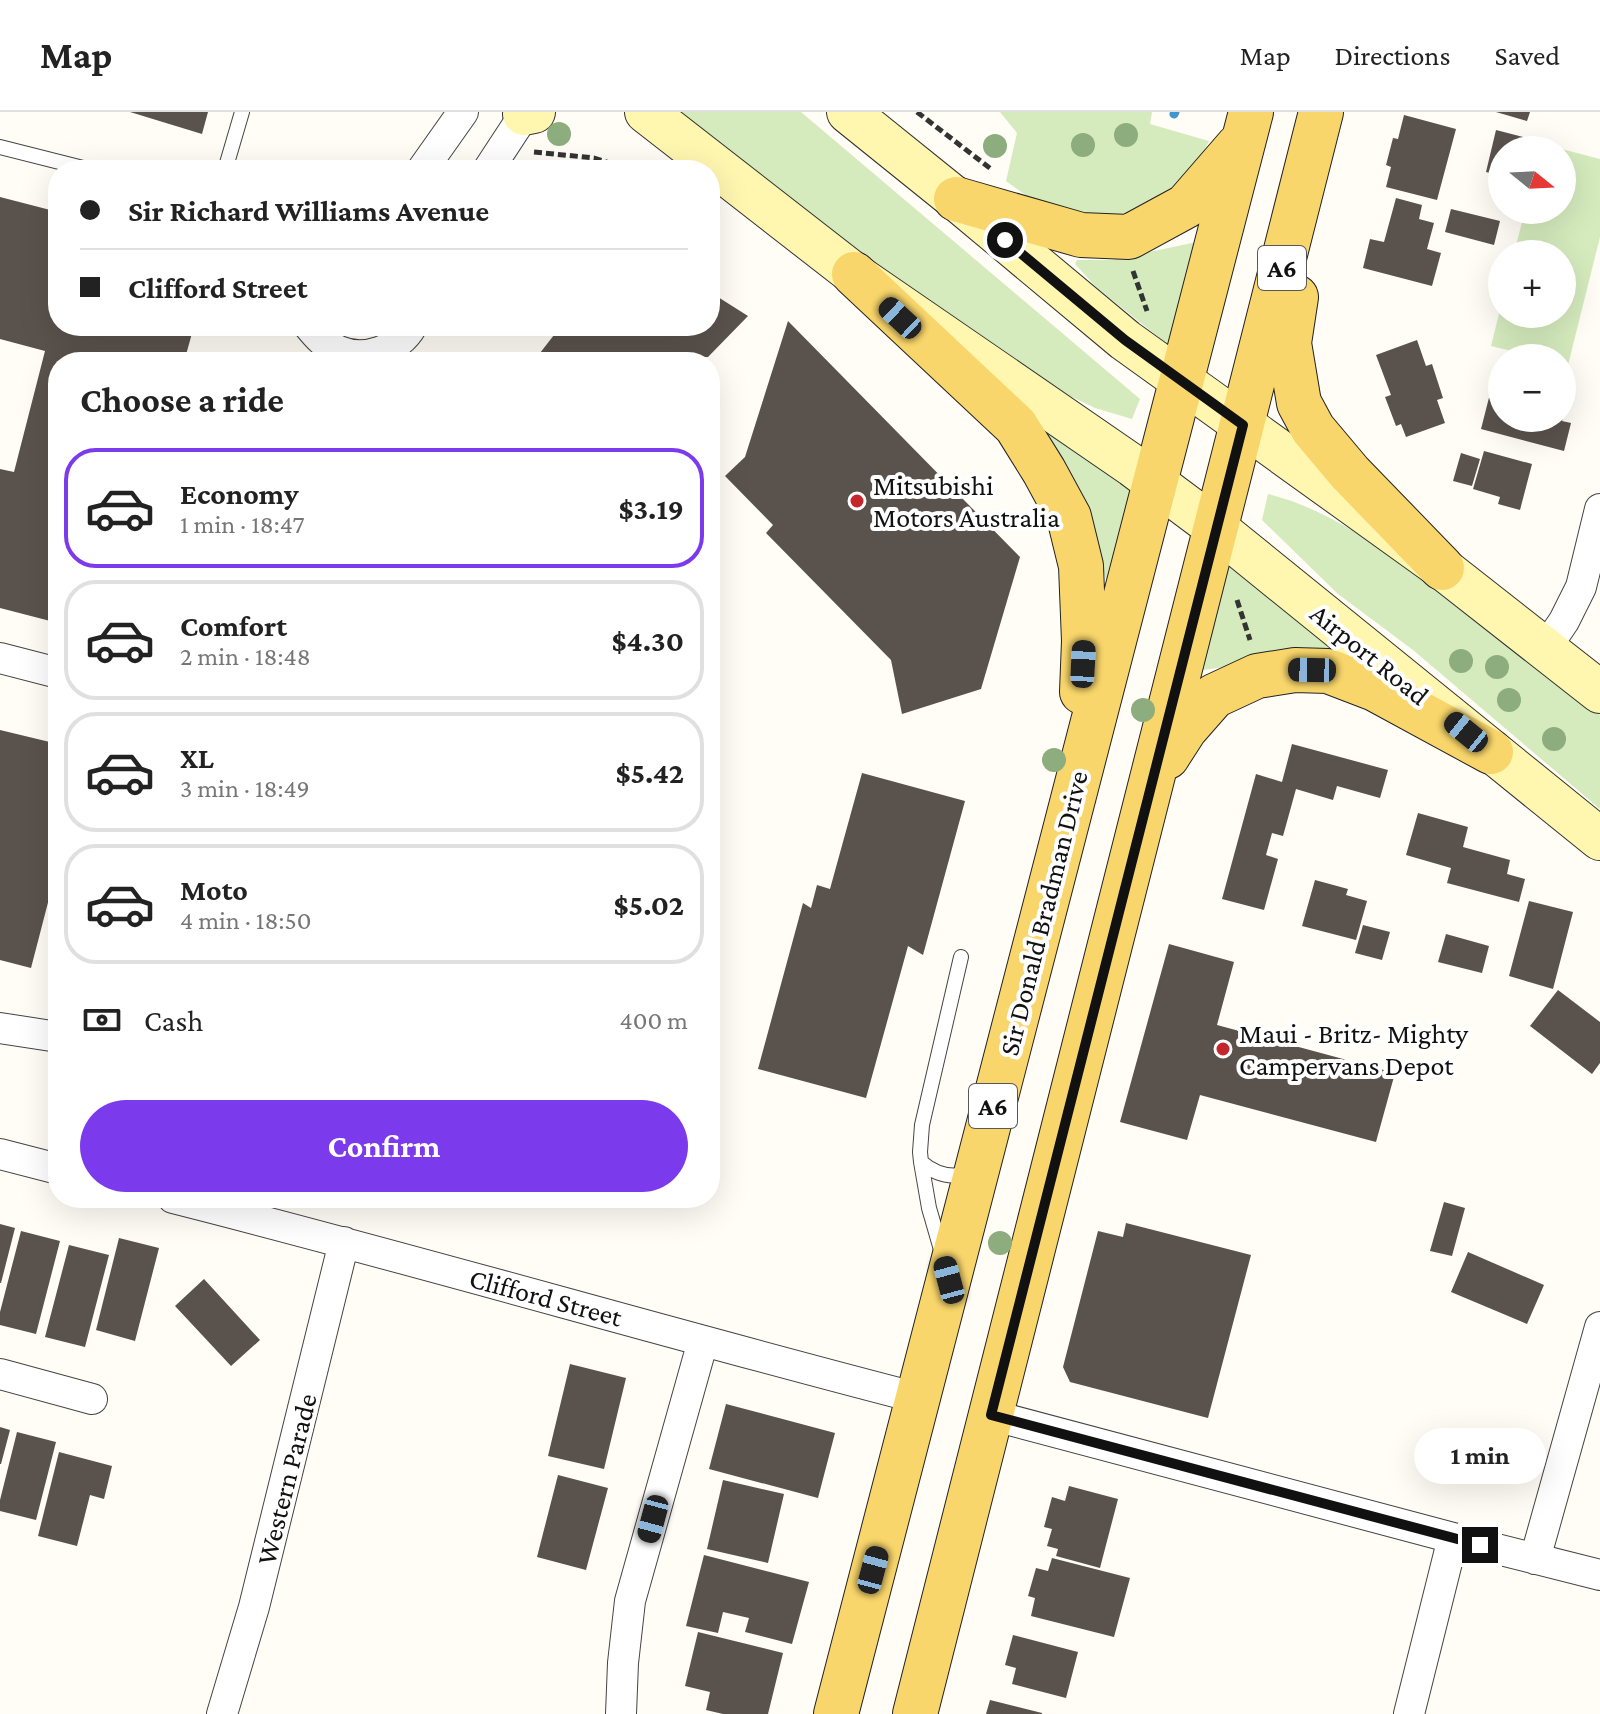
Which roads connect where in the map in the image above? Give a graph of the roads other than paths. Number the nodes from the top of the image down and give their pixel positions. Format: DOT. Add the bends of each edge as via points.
graph roads {
  1 [pos="242,112"];
  2 [pos="463,112"];
  3 [pos="612,112"];
  4 [pos="646,112"];
  5 [pos="848,112"];
  6 [pos="1321,112"];
  7 [pos="527,122"];
  8 [pos="1248,126"];
  9 [pos="0,147"];
  10 [pos="697,152"];
  11 [pos="51,160"];
  12 [pos="228,160"];
  13 [pos="429,160"];
  14 [pos="496,160"];
  15 [pos="707,160"];
  16 [pos="720,170"];
  17 [pos="956,199"];
  18 [pos="854,274"];
  19 [pos="405,336"];
  20 [pos="312,343"];
  21 [pos="344,352"];
  22 [pos="380,352"];
  23 [pos="1182,381"];
  24 [pos="1243,425"];
  25 [pos="1155,482"];
  26 [pos="1600,509"];
  27 [pos="1216,528"];
  28 [pos="1442,568"];
  29 [pos="1545,649"];
  30 [pos="0,658"];
  31 [pos="48,670"];
  32 [pos="1600,692"];
  33 [pos="1491,752"];
  34 [pos="1153,779"];
  35 [pos="1068,814"];
  36 [pos="1600,839"];
  37 [pos="961,957"];
  38 [pos="0,1028"];
  39 [pos="48,1035"];
  40 [pos="0,1154"];
  41 [pos="921,1162"];
  42 [pos="48,1166"];
  43 [pos="977,1168"];
  44 [pos="212,1208"];
  45 [pos="344,1242"];
  46 [pos="949,1280"];
  47 [pos="1600,1327"];
  48 [pos="703,1341"];
  49 [pos="0,1374"];
  50 [pos="918,1398"];
  51 [pos="92,1399"];
  52 [pos="991,1415"];
  53 [pos="1453,1538"];
  54 [pos="1535,1559"];
  55 [pos="1600,1575"];
  56 [pos="222,1714"];
  57 [pos="621,1714"];
  58 [pos="836,1714"];
  59 [pos="915,1714"];
  60 [pos="1409,1714"];
  1 -- 12 [label="lane"];
  2 -- 13 [label="street"];
  3 -- 10 [label="main road"];
  4 -- 10 [label="main road"];
  5 -- 17 [label="main road"];
  6 -- 24 [label="main road, A6"];
  6 -- 28 [label="main road" via="1289,343 1299,403 1350,473"];
  7 -- 14 [label="street"];
  8 -- 17 [label="main road" via="1186,206 1129,237 1081,235"];
  8 -- 23 [label="main road, Sir Donald Bradman Drive / A6"];
  9 -- 11 [label="lane"];
  10 -- 15 [label="main road, Airport Road"];
  16 -- 18 [label="main road, Airport Road"];
  17 -- 23 [label="main road"];
  18 -- 25 [label="main road, Airport Road"];
  18 -- 35 [label="main road" via="1016,426 1069,517 1081,566 1084,641"];
  19 -- 22 [label="street"];
  20 -- 21 [label="street"];
  23 -- 24 [label="main road"];
  23 -- 25 [label="main road, Sir Donald Bradman Drive / A6"];
  24 -- 27 [label="main road, A6"];
  24 -- 28 [label="main road"];
  25 -- 27 [label="main road, Airport Road"];
  25 -- 35 [label="main road, Sir Donald Bradman Drive / A6"];
  26 -- 29 [label="street" via="1581,587"];
  27 -- 33 [label="main road, Airport Road"];
  27 -- 34 [label="main road, A6"];
  28 -- 29 [label="main road"];
  29 -- 32 [label="main road"];
  30 -- 31 [label="street"];
  33 -- 34 [label="main road" via="1375,689 1328,671 1295,670 1257,676 1214,696"];
  33 -- 36 [label="main road, Airport Road"];
  34 -- 52 [label="main road, A6"];
  35 -- 43 [label="main road, Sir Donald Bradman Drive / A6"];
  37 -- 41 [label="lane" via="922,1125"];
  38 -- 39 [label="street"];
  40 -- 42 [label="street"];
  41 -- 43 [label="lane" via="953,1177"];
  41 -- 46 [label="lane"];
  43 -- 46 [label="main road, Sir Donald Bradman Drive / A6"];
  44 -- 45 [label="street, Clifford Street"];
  45 -- 48 [label="street, Clifford Street"];
  45 -- 56 [label="street, Western Parade" via="254,1607"];
  46 -- 50 [label="main road, Sir Donald Bradman Drive / A6"];
  47 -- 54 [label="street"];
  48 -- 50 [label="street, Clifford Street"];
  48 -- 57 [label="street" via="630,1601"];
  49 -- 51 [label="street"];
  50 -- 58 [label="main road, Sir Donald Bradman Drive / A6"];
  52 -- 53 [label="street"];
  52 -- 59 [label="main road, A6"];
  53 -- 54 [label="street"];
  53 -- 60 [label="street"];
  54 -- 55 [label="street"];
}
